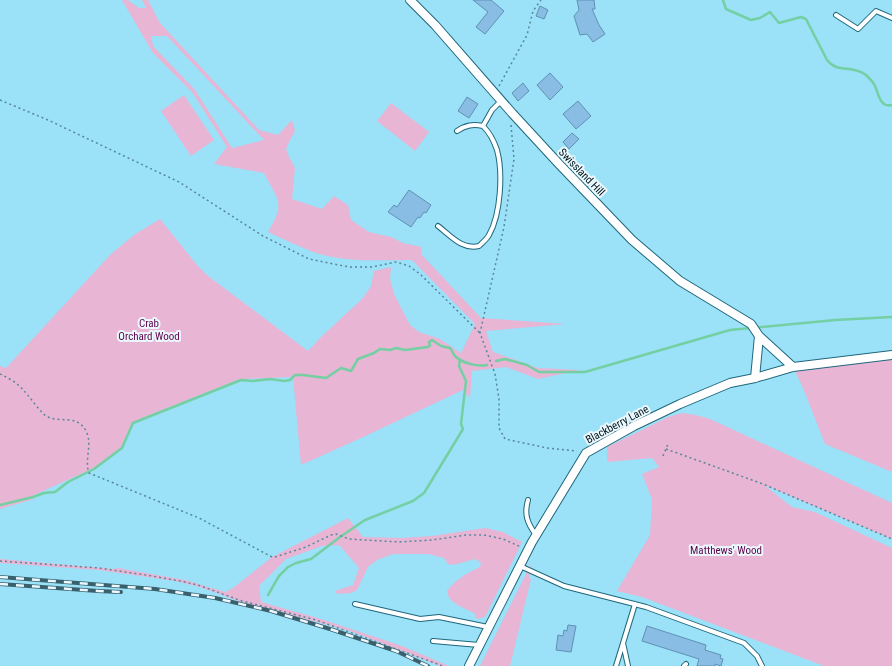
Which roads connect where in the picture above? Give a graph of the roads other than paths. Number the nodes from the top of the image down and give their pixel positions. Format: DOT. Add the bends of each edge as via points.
graph roads {
  1 [pos="410,0"];
  2 [pos="836,15"];
  3 [pos="892,18"];
  4 [pos="501,101"];
  5 [pos="483,126"];
  6 [pos="457,131"];
  7 [pos="438,226"];
  8 [pos="759,336"];
  9 [pos="892,355"];
  10 [pos="793,367"];
  11 [pos="755,378"];
  12 [pos="528,500"];
  13 [pos="536,534"];
  14 [pos="519,566"];
  15 [pos="355,604"];
  16 [pos="635,604"];
  17 [pos="488,627"];
  18 [pos="433,641"];
  19 [pos="623,643"];
  20 [pos="479,645"];
  21 [pos="469,665"];
  22 [pos="616,666"];
  23 [pos="628,666"];
  24 [pos="762,666"];
  1 -- 4 [label="street, Swissland Hill"];
  2 -- 3 [label="lane" via="858,29 876,11"];
  4 -- 5 [label="lane" via="492,110"];
  4 -- 8 [label="street, Swissland Hill" via="632,240 680,281 751,324"];
  5 -- 6 [label="lane" via="475,124"];
  5 -- 7 [label="lane" via="496,149 499,167 500,190 496,216 489,235 479,246 467,247"];
  8 -- 10 [label="street, Swissland Hill"];
  8 -- 11 [label="street"];
  9 -- 10 [label="street, Blackberry Lane"];
  10 -- 11 [label="street, Blackberry Lane"];
  11 -- 13 [label="street, Blackberry Lane" via="730,383 680,404 586,453"];
  12 -- 13 [label="lane" via="525,509 527,521"];
  13 -- 14 [label="street, Blackberry Lane"];
  14 -- 16 [label="lane" via="564,586"];
  14 -- 17 [label="street, Blackberry Lane"];
  15 -- 17 [label="lane" via="420,618 439,617"];
  16 -- 19 [label="lane"];
  16 -- 24 [label="lane" via="744,643 757,656"];
  17 -- 20 [label="street, Blackberry Lane"];
  18 -- 20 [label="lane"];
  19 -- 22 [label="lane"];
  19 -- 23 [label="lane"];
  20 -- 21 [label="street, Blackberry Lane"];
}
